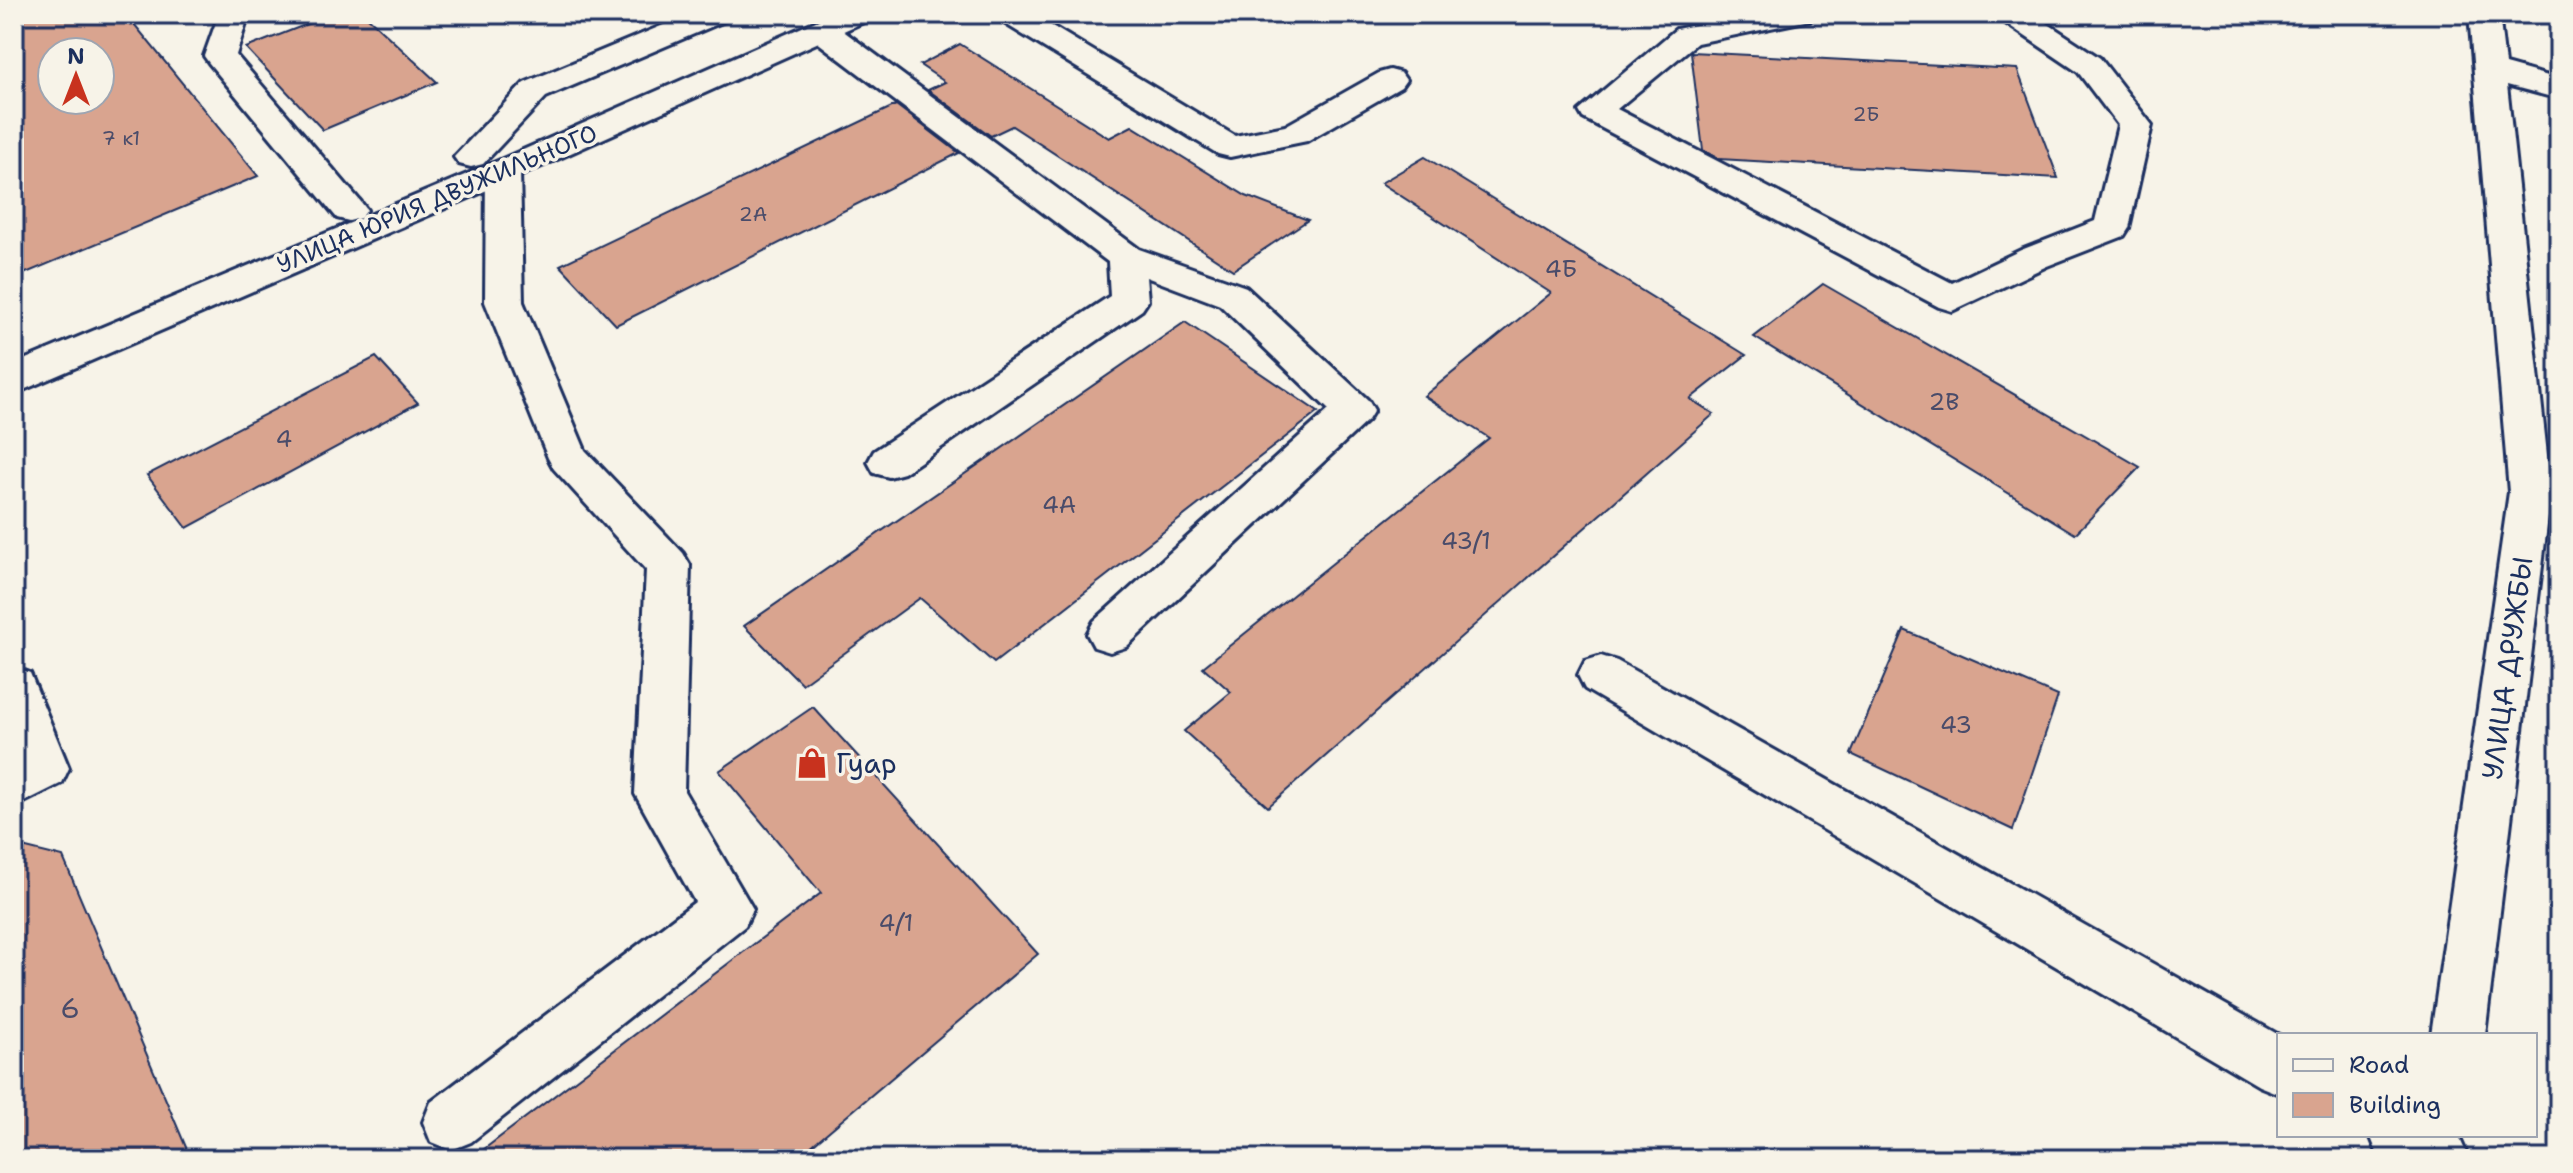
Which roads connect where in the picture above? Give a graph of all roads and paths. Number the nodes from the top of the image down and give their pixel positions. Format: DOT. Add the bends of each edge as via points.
graph roads {
  1 [pos="234,14"];
  2 [pos="716,14"];
  3 [pos="857,14"];
  4 [pos="1010,14"];
  5 [pos="1799,14"];
  6 [pos="2012,14"];
  7 [pos="2484,14"];
  8 [pos="812,22"];
  9 [pos="2490,70"];
  10 [pos="1390,80"];
  11 [pos="2559,89"];
  12 [pos="487,164"];
  13 [pos="349,210"];
  14 [pos="1126,257"];
  15 [pos="14,354"];
  16 [pos="14,380"];
  17 [pos="889,462"];
  18 [pos="2544,498"];
  19 [pos="1110,634"];
  20 [pos="1601,675"];
  21 [pos="14,687"];
  22 [pos="14,785"];
  23 [pos="2458,1033"];
  24 [pos="2277,1065"];
  25 [pos="451,1122"];
  26 [pos="2402,1137"];
  27 [pos="2444,1137"];
  28 [pos="2440,1159"];
  1 -- 13 [label="street" via="220,56"];
  2 -- 12 [label="street" via="535,90"];
  3 -- 8 [label="street, УЛИЦА ЮРИЯ ДВУЖИЛЬНОГО"];
  4 -- 10 [label="street" via="1230,147 1295,134"];
  5 -- 6 [label="street" via="1687,36 1595,111 1952,298 2111,228 2135,125 2089,65"];
  7 -- 9 [label="street, УЛИЦА ДРУЖБЫ"];
  8 -- 12 [label="street, УЛИЦА ЮРИЯ ДВУЖИЛЬНОГО"];
  8 -- 14 [label="street"];
  9 -- 11 [label="street"];
  9 -- 18 [label="street, УЛИЦА ДРУЖБЫ"];
  12 -- 13 [label="street, УЛИЦА ЮРИЯ ДВУЖИЛЬНОГО"];
  12 -- 16 [label="street, УЛИЦА ЮРИЯ ДВУЖИЛЬНОГО"];
  12 -- 25 [label="street" via="504,302 568,458 668,565 659,794 727,909"];
  13 -- 15 [label="street, УЛИЦА ЮРИЯ ДВУЖИЛЬНОГО"];
  14 -- 17 [label="street" via="1129,301"];
  14 -- 19 [label="street" via="1233,296 1354,410"];
  18 -- 23 [label="street, УЛИЦА ДРУЖБЫ"];
  20 -- 24 [label="street"];
  21 -- 22 [label="street" via="45,768"];
  26 -- 28 [label="street"];
  27 -- 28 [label="street"];
}
